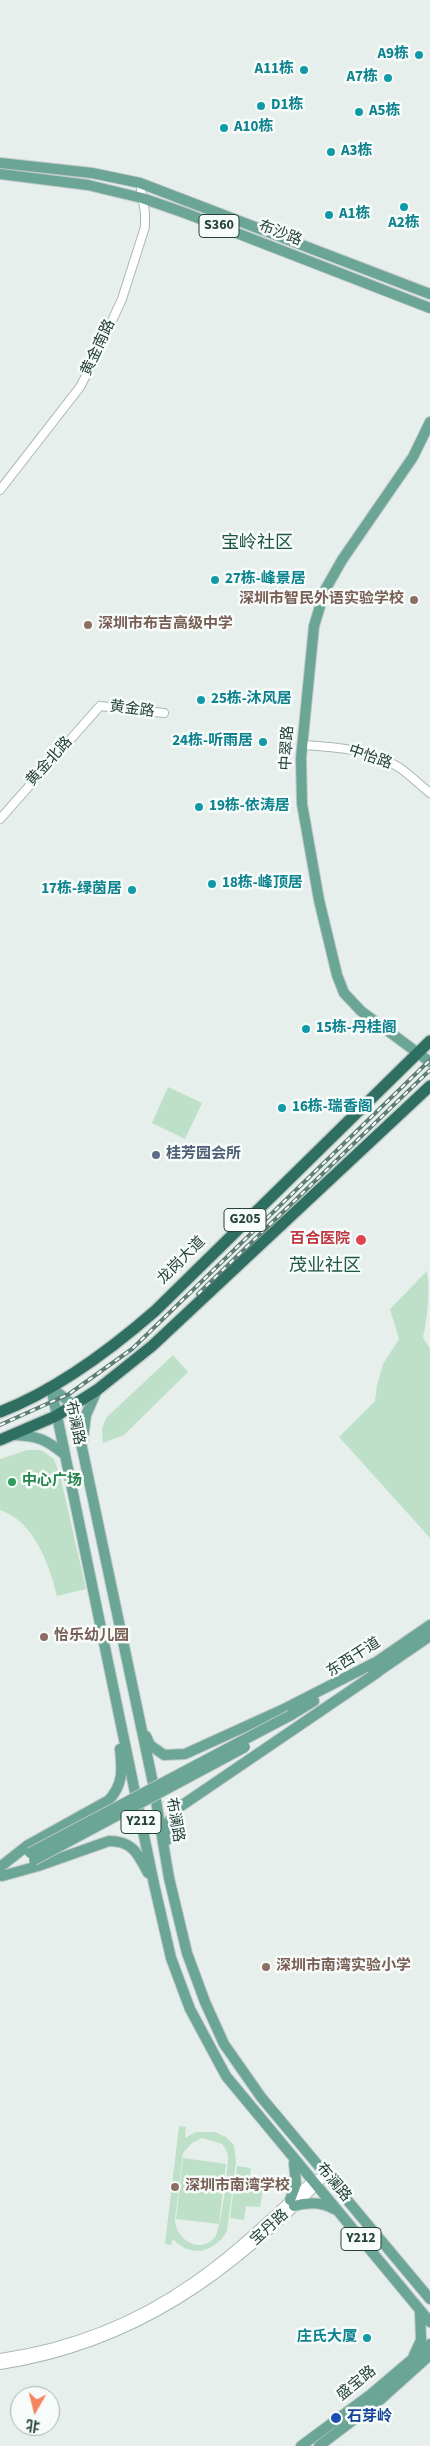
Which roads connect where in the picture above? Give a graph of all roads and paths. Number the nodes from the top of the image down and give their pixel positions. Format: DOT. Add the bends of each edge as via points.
graph roads {
  1 [pos="0,163"];
  2 [pos="0,174"];
  3 [pos="140,183"];
  4 [pos="142,198"];
  5 [pos="430,294"];
  6 [pos="430,308"];
  7 [pos="430,422"];
  8 [pos="0,490"];
  9 [pos="100,706"];
  10 [pos="164,713"];
  11 [pos="302,745"];
  12 [pos="430,793"];
  13 [pos="0,819"];
  14 [pos="430,1041"];
  15 [pos="417,1054"];
  16 [pos="430,1062"];
  17 [pos="430,1086"];
  18 [pos="52,1387"];
  19 [pos="97,1390"];
  20 [pos="73,1405"];
  21 [pos="0,1412"];
  22 [pos="56,1416"];
  23 [pos="12,1435"];
  24 [pos="0,1440"];
  25 [pos="82,1448"];
  26 [pos="65,1455"];
  27 [pos="103,1544"];
  28 [pos="84,1548"];
  29 [pos="430,1625"];
  30 [pos="430,1636"];
  31 [pos="376,1668"];
  32 [pos="134,1696"];
  33 [pos="115,1698"];
  34 [pos="0,1872"];
  35 [pos="169,1878"];
  36 [pos="154,1884"];
  37 [pos="285,2125"];
  38 [pos="273,2135"];
  39 [pos="292,2157"];
  40 [pos="326,2175"];
  41 [pos="314,2183"];
  42 [pos="292,2203"];
  43 [pos="337,2211"];
  44 [pos="429,2298"];
  45 [pos="420,2310"];
  46 [pos="430,2322"];
  47 [pos="430,2344"];
  48 [pos="430,2355"];
  49 [pos="0,2358"];
  50 [pos="430,2362"];
  51 [pos="413,2363"];
  52 [pos="0,2364"];
  53 [pos="301,2446"];
  54 [pos="320,2446"];
  1 -- 3 [label="main road, 布沙路 / S360" via="92,173"];
  2 -- 4 [label="main road, 布沙路 / S360" via="88,185"];
  3 -- 4 [label="street, 黄金南路"];
  3 -- 5 [label="main road, 布沙路 / S360"];
  4 -- 6 [label="main road, 布沙路 / S360"];
  4 -- 8 [label="street, 黄金南路" via="145,227 122,299 92,364 80,387"];
  7 -- 11 [label="main road, 中翠路" via="413,457 325,590 314,626"];
  9 -- 10 [label="street, 黄金路"];
  9 -- 13 [label="street, 黄金北路"];
  11 -- 12 [label="street, 中怡路" via="338,747 368,754 399,768"];
  11 -- 15 [label="main road, 中翠路" via="302,804 337,976 344,993 361,1011"];
  14 -- 15 [label="highway, 龙岗大道 / G205"];
  15 -- 16 [label="main road, 中翠路"];
  15 -- 18 [label="highway, 龙岗大道 / G205" via="155,1310 119,1342"];
  17 -- 19 [label="highway, G205" via="152,1346"];
  18 -- 20 [label="main road, 布澜路"];
  18 -- 21 [label="highway, 龙岗大道 / G205"];
  18 -- 22 [label="main road, 布澜路 / Y212"];
  19 -- 20 [label="highway, G205"];
  19 -- 25 [label="main road" via="86,1415"];
  20 -- 22 [label="highway, G205"];
  20 -- 25 [label="main road, 布澜路 / Y212"];
  22 -- 23 [label="highway, G205"];
  22 -- 26 [label="main road, 布澜路 / Y212"];
  23 -- 24 [label="highway, G205"];
  23 -- 26 [label="main road" via="36,1436"];
  25 -- 27 [label="main road, 布澜路 / Y212"];
  26 -- 28 [label="main road, 布澜路 / Y212"];
  27 -- 28 [label="main road"];
  27 -- 32 [label="main road, 布澜路 / Y212"];
  28 -- 33 [label="main road, 布澜路 / Y212"];
  29 -- 31 [label="main road, 东西干道"];
  30 -- 31 [label="main road, 东西干道"];
  31 -- 32 [label="main road" via="179,1756 164,1755 150,1745"];
  31 -- 34 [label="main road, 东西干道, bridge" via="293,1718"];
  31 -- 35 [label="main road" via="178,1808 168,1823"];
  32 -- 35 [label="main road, 布澜路 / Y212"];
  33 -- 34 [label="main road" via="122,1768 116,1792 100,1806 16,1853"];
  33 -- 36 [label="main road, 布澜路 / Y212"];
  34 -- 36 [label="main road" via="38,1866 100,1843 120,1841 137,1852"];
  35 -- 37 [label="main road, 布澜路 / Y212" via="187,1953 224,2044"];
  36 -- 38 [label="main road, 布澜路 / Y212" via="171,1958 197,2025 226,2076"];
  37 -- 38 [label="street"];
  37 -- 40 [label="main road, 布澜路 / Y212"];
  38 -- 39 [label="main road, 布澜路 / Y212"];
  39 -- 41 [label="main road, 布澜路 / Y212"];
  39 -- 42 [label="main road" via="297,2174"];
  40 -- 41 [label="street, 宝丹路"];
  40 -- 44 [label="main road, 布澜路 / Y212"];
  41 -- 42 [label="street, 宝丹路"];
  41 -- 43 [label="main road, 布澜路 / Y212"];
  42 -- 43 [label="main road" via="322,2204"];
  42 -- 49 [label="street, 宝丹路" via="214,2267 174,2295 94,2334 48,2349"];
  42 -- 52 [label="street, 宝丹路" via="218,2274 175,2303 96,2340 49,2355"];
  43 -- 45 [label="main road, 布澜路 / Y212"];
  45 -- 46 [label="main road, 布澜路 / Y212"];
  45 -- 51 [label="main road" via="421,2340"];
  47 -- 51 [label="main road, 盛宝路"];
  48 -- 51 [label="main road, 盛宝路"];
  50 -- 51 [label="main road"];
  51 -- 53 [label="main road, 盛宝路"];
  51 -- 54 [label="main road, 盛宝路" via="381,2398"];
}
